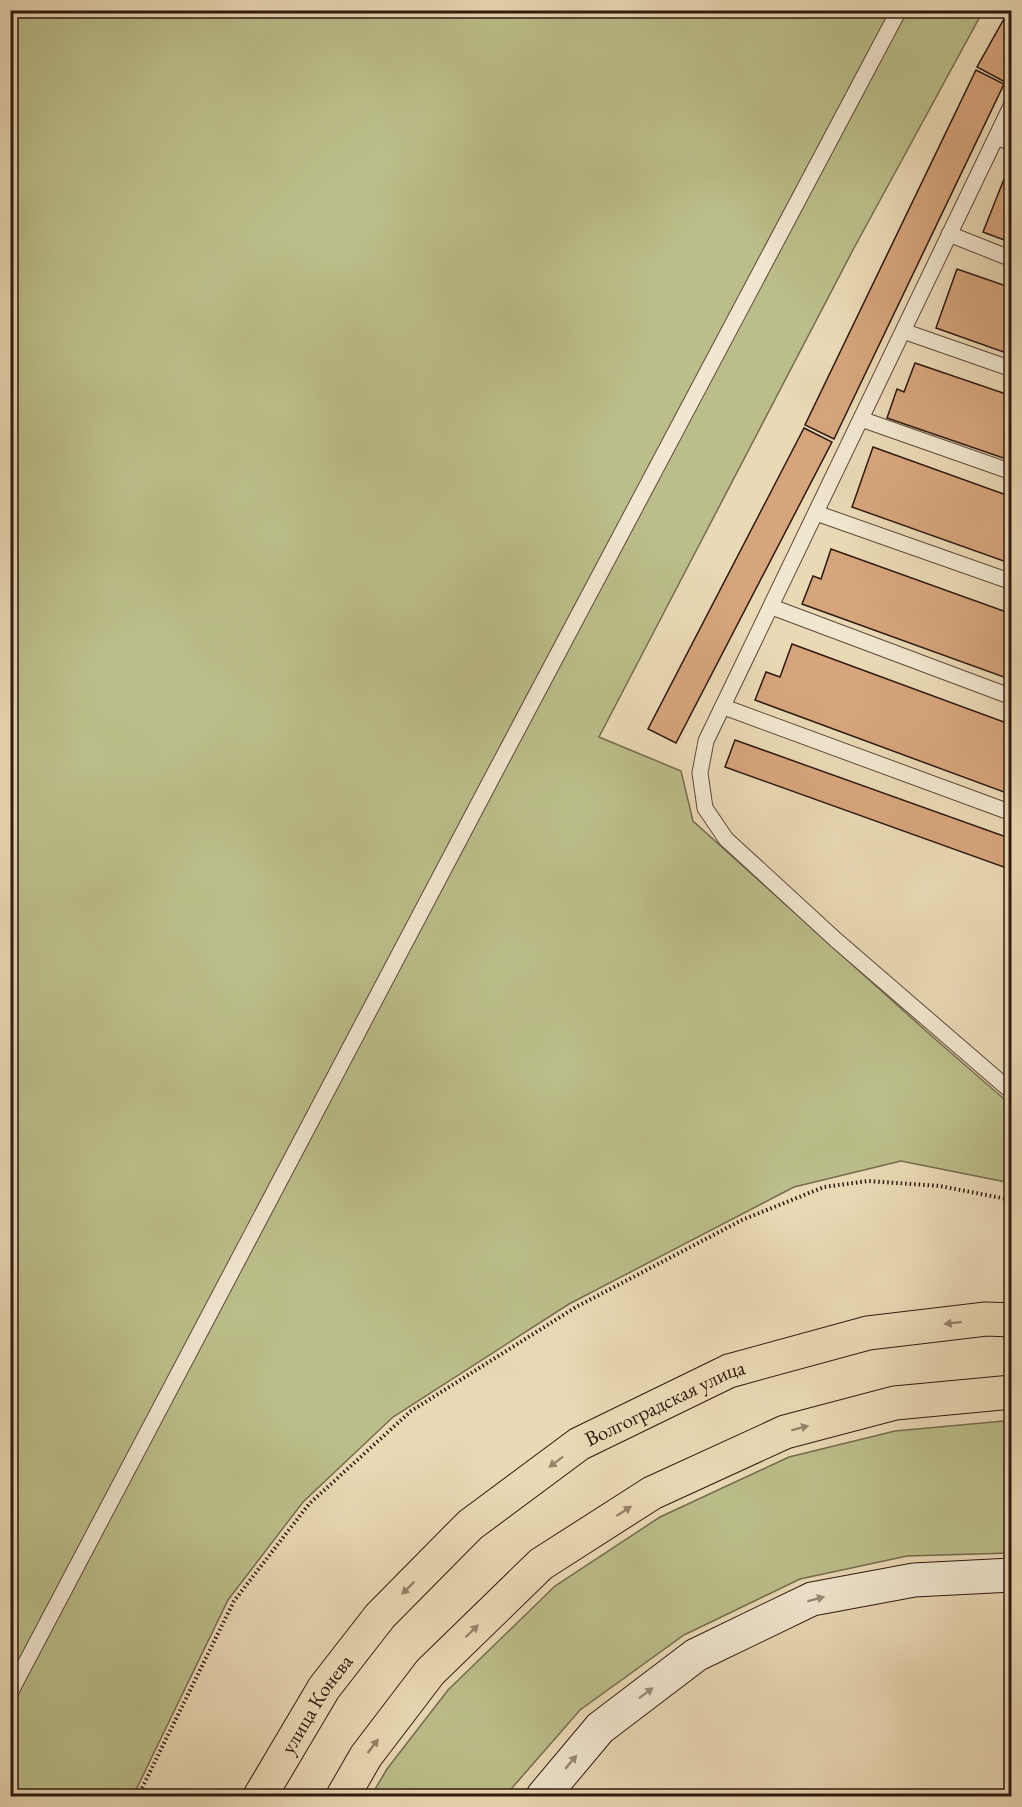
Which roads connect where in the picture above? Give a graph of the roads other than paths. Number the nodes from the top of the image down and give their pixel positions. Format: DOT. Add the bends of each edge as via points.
graph roads {
  1 [pos="899,10"];
  2 [pos="1011,104"];
  3 [pos="996,137"];
  4 [pos="1011,143"];
  5 [pos="949,234"];
  6 [pos="1011,259"];
  7 [pos="903,331"];
  8 [pos="1011,369"];
  9 [pos="861,419"];
  10 [pos="1011,472"];
  11 [pos="816,513"];
  12 [pos="1011,582"];
  13 [pos="772,607"];
  14 [pos="1011,697"];
  15 [pos="724,706"];
  16 [pos="1011,813"];
  17 [pos="1011,1092"];
  18 [pos="1011,1320"];
  19 [pos="1011,1392"];
  20 [pos="1011,1575"];
  21 [pos="380,1616"];
  22 [pos="10,1693"];
  23 [pos="260,1797"];
  24 [pos="343,1797"];
  25 [pos="543,1797"];
  1 -- 22 [label="lane"];
  2 -- 3 [label="lane"];
  3 -- 4 [label="lane"];
  3 -- 5 [label="lane"];
  5 -- 6 [label="lane"];
  5 -- 7 [label="lane"];
  7 -- 8 [label="lane"];
  7 -- 9 [label="lane"];
  9 -- 10 [label="lane"];
  9 -- 11 [label="lane"];
  11 -- 12 [label="lane"];
  11 -- 13 [label="lane"];
  13 -- 14 [label="lane"];
  13 -- 15 [label="lane"];
  15 -- 16 [label="lane"];
  15 -- 17 [label="lane" via="706,741 700,773 705,808 726,838"];
  18 -- 21 [label="main road, Волгоградская улица, one-way" via="868,1333 729,1371 579,1444 470,1525"];
  24 -- 19 [label="main road, one-way" via="366,1756 430,1672 541,1564 652,1493 785,1432 896,1403"];
  25 -- 20 [label="main road, one-way" via="600,1728 696,1655 812,1599 914,1580"];
  21 -- 23 [label="main road, улица Конева" via="324,1688"];
}
